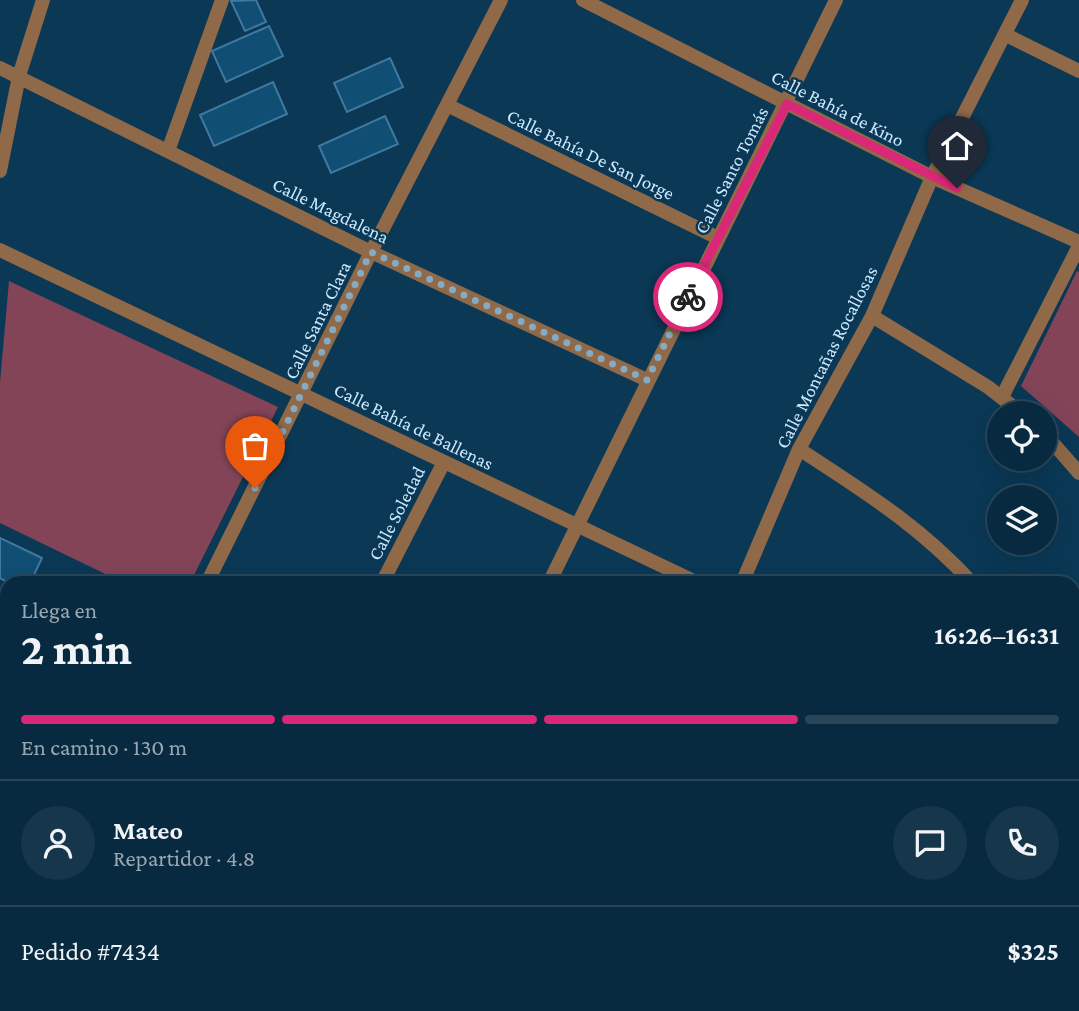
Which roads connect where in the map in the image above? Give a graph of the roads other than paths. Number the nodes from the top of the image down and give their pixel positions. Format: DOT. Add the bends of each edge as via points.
graph roads {
  1 [pos="43,0"];
  2 [pos="222,0"];
  3 [pos="501,0"];
  4 [pos="583,0"];
  5 [pos="836,0"];
  6 [pos="1022,0"];
  7 [pos="1006,35"];
  8 [pos="0,68"];
  9 [pos="1079,71"];
  10 [pos="19,76"];
  11 [pos="787,104"];
  12 [pos="447,105"];
  13 [pos="168,151"];
  14 [pos="0,171"];
  15 [pos="932,177"];
  16 [pos="718,238"];
  17 [pos="1079,244"];
  18 [pos="0,250"];
  19 [pos="371,252"];
  20 [pos="873,316"];
  21 [pos="647,380"];
  22 [pos="302,394"];
  23 [pos="1002,397"];
  24 [pos="1007,401"];
  25 [pos="1057,448"];
  26 [pos="799,449"];
  27 [pos="444,462"];
  28 [pos="1079,473"];
  29 [pos="578,526"];
  30 [pos="211,576"];
  31 [pos="386,576"];
  32 [pos="553,576"];
  33 [pos="683,576"];
  34 [pos="745,576"];
  35 [pos="966,576"];
  1 -- 10 [label="street"];
  2 -- 13 [label="street"];
  3 -- 12 [label="street, Calle Santa Clara"];
  4 -- 11 [label="street, Calle Bahía de Kino"];
  5 -- 11 [label="street, Calle Santo Tomás"];
  6 -- 7 [label="street, Calle Montañas Rocallosas"];
  7 -- 9 [label="street"];
  7 -- 15 [label="street, Calle Montañas Rocallosas"];
  8 -- 10 [label="street, Calle Magdalena"];
  10 -- 13 [label="street, Calle Magdalena"];
  10 -- 14 [label="street"];
  11 -- 15 [label="street, Calle Bahía de Kino"];
  11 -- 16 [label="street, Calle Santo Tomás"];
  12 -- 16 [label="street, Calle Bahía De San Jorge"];
  12 -- 19 [label="street, Calle Santa Clara"];
  13 -- 19 [label="street, Calle Magdalena"];
  15 -- 17 [label="street, Calle Bahía de Kino"];
  15 -- 20 [label="street, Calle Montañas Rocallosas"];
  16 -- 21 [label="street, Calle Santo Tomás"];
  17 -- 23 [label="street"];
  18 -- 22 [label="street, Calle Bahía de Ballenas"];
  19 -- 21 [label="street, Calle Magdalena"];
  19 -- 22 [label="street, Calle Santa Clara"];
  20 -- 23 [label="street"];
  20 -- 26 [label="street, Calle Montañas Rocallosas"];
  21 -- 29 [label="street, Calle Santo Tomás"];
  22 -- 27 [label="street, Calle Bahía de Ballenas"];
  22 -- 30 [label="street, Calle Santa Clara"];
  23 -- 24 [label="street"];
  25 -- 28 [label="street"];
  26 -- 34 [label="street, Calle Montañas Rocallosas"];
  26 -- 35 [label="street" via="877,499 938,546"];
  27 -- 29 [label="street, Calle Bahía de Ballenas"];
  27 -- 31 [label="street, Calle Soledad"];
  29 -- 32 [label="street, Calle Santo Tomás"];
  29 -- 33 [label="street, Calle Bahía de Ballenas"];
}
